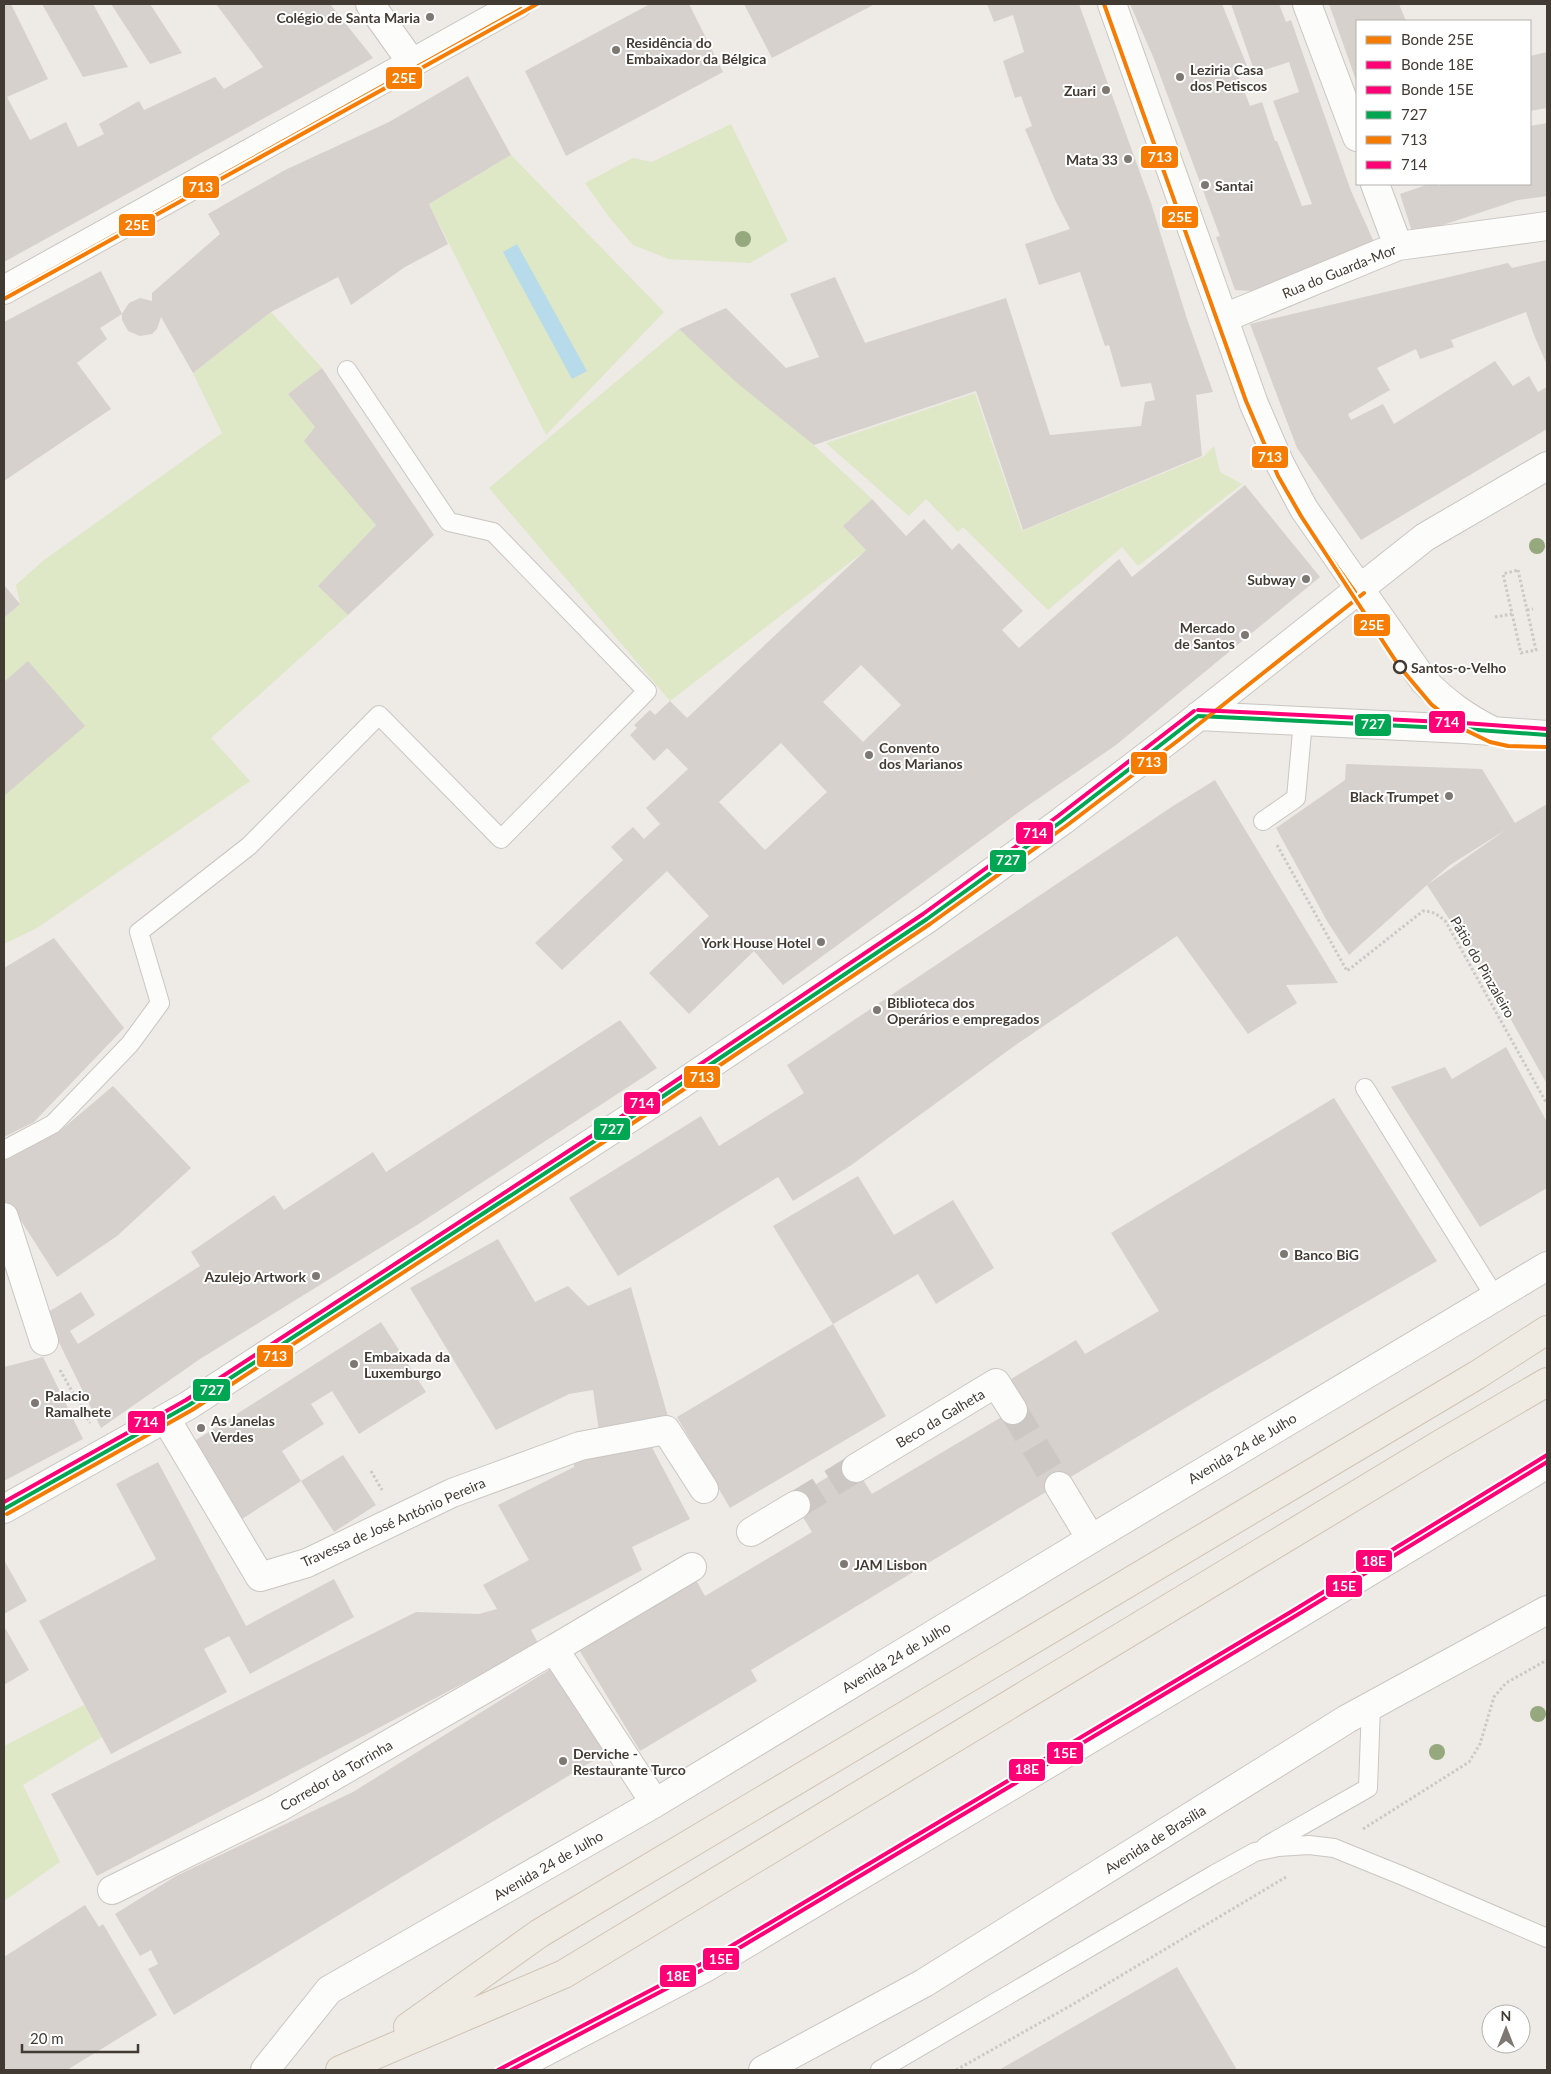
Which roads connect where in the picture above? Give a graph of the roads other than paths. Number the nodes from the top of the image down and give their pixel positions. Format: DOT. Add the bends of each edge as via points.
graph roads {
  1 [pos="370,4"];
  2 [pos="518,4"];
  3 [pos="1112,4"];
  4 [pos="1307,4"];
  5 [pos="412,63"];
  6 [pos="1356,133"];
  7 [pos="1375,185"];
  8 [pos="1547,226"];
  9 [pos="1398,246"];
  10 [pos="4,290"];
  11 [pos="1224,318"];
  12 [pos="347,370"];
  13 [pos="1547,466"];
  14 [pos="1360,588"];
  15 [pos="1198,716"];
  16 [pos="1303,721"];
  17 [pos="1493,731"];
  18 [pos="1547,735"];
  19 [pos="1263,821"];
  20 [pos="1365,1088"];
  21 [pos="4,1150"];
  22 [pos="4,1217"];
  23 [pos="1547,1266"];
  24 [pos="1495,1297"];
  25 [pos="1547,1330"];
  26 [pos="44,1341"];
  27 [pos="1547,1382"];
  28 [pos="1013,1410"];
  29 [pos="166,1419"];
  30 [pos="856,1468"];
  31 [pos="1547,1470"];
  32 [pos="1059,1486"];
  33 [pos="704,1489"];
  34 [pos="796,1504"];
  35 [pos="4,1509"];
  36 [pos="751,1532"];
  37 [pos="1091,1539"];
  38 [pos="692,1567"];
  39 [pos="1547,1610"];
  40 [pos="554,1649"];
  41 [pos="1371,1706"];
  42 [pos="655,1803"];
  43 [pos="1255,1852"];
  44 [pos="112,1890"];
  45 [pos="1547,1938"];
  46 [pos="366,2058"];
  47 [pos="264,2070"];
  48 [pos="340,2070"];
  49 [pos="520,2070"];
  50 [pos="763,2070"];
  51 [pos="880,2070"];
  1 -- 5 [label="street"];
  2 -- 5 [label="street"];
  3 -- 11 [label="street"];
  4 -- 6 [label="street"];
  5 -- 10 [label="street"];
  7 -- 9 [label="street"];
  8 -- 9 [label="street, Rua do Guarda-Mor"];
  9 -- 11 [label="street, Rua do Guarda-Mor"];
  11 -- 14 [label="street" via="1254,404 1280,464 1304,509"];
  12 -- 21 [label="lane" via="449,522 493,532 647,691 501,839 379,715 249,846 138,932 160,1003 130,1044 53,1124"];
  13 -- 14 [label="street" via="1425,537"];
  14 -- 15 [label="street"];
  14 -- 17 [label="street" via="1424,681 1445,703"];
  15 -- 16 [label="street"];
  15 -- 29 [label="street" via="1062,821 927,919 659,1099"];
  16 -- 17 [label="street"];
  16 -- 19 [label="lane" via="1296,798"];
  17 -- 18 [label="street"];
  20 -- 24 [label="lane"];
  22 -- 26 [label="street"];
  23 -- 24 [label="street, Avenida 24 de Julho"];
  24 -- 37 [label="street, Avenida 24 de Julho"];
  25 -- 46 [label="main road" via="1477,1375 540,1933"];
  27 -- 46 [label="main road" via="564,1974"];
  28 -- 30 [label="street, Beco da Galheta" via="996,1383"];
  29 -- 33 [label="street, Travessa de José António Pereira" via="260,1578 307,1563 452,1493 580,1446 666,1430"];
  29 -- 35 [label="street"];
  31 -- 49 [label="lane" via="708,1972"];
  32 -- 37 [label="street"];
  34 -- 36 [label="street"];
  37 -- 42 [label="street, Avenida 24 de Julho"];
  38 -- 40 [label="street"];
  39 -- 41 [label="street, Avenida de Brasília"];
  40 -- 42 [label="street"];
  40 -- 44 [label="street, Corredor da Torrinha" via="278,1808"];
  41 -- 43 [label="lane" via="1368,1788"];
  41 -- 50 [label="street, Avenida de Brasília" via="924,1983"];
  42 -- 47 [label="street, Avenida 24 de Julho" via="329,1990"];
  43 -- 45 [label="lane" via="1278,1846 1334,1848"];
  43 -- 51 [label="lane"];
  46 -- 48 [label="main road"];
}
